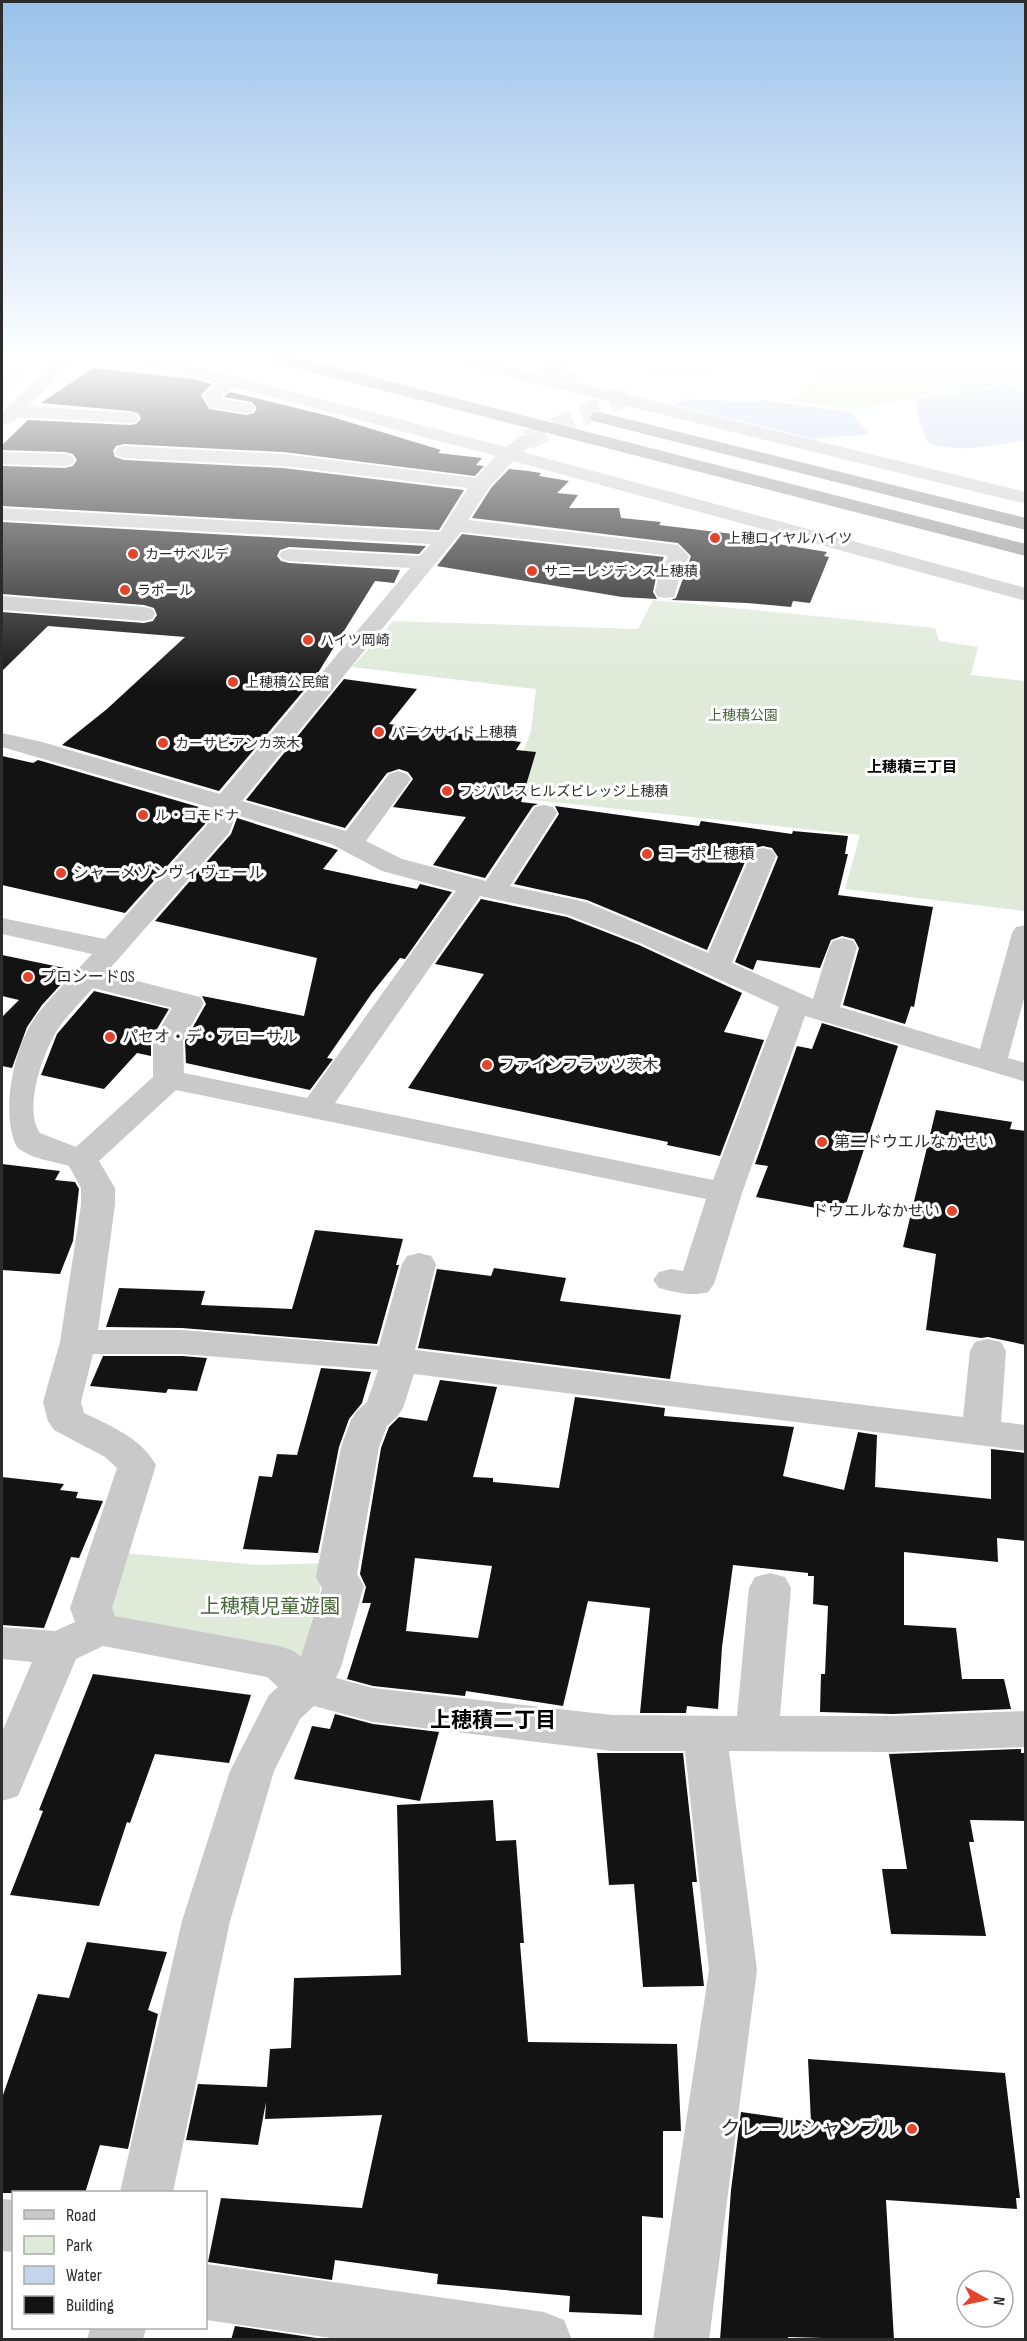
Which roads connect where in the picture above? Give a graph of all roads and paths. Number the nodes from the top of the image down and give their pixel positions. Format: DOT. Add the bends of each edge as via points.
graph roads {
  1 [pos="324,467"];
  2 [pos="335,467"];
  3 [pos="379,467"];
  4 [pos="497,467"];
  5 [pos="558,467"];
  6 [pos="704,467"];
  7 [pos="801,467"];
  8 [pos="905,467"];
  9 [pos="374,472"];
  10 [pos="314,484"];
  11 [pos="481,484"];
  12 [pos="1026,498"];
  13 [pos="248,511"];
  14 [pos="2,514"];
  15 [pos="1026,524"];
  16 [pos="449,525"];
  17 [pos="235,527"];
  18 [pos="1026,550"];
  19 [pos="289,555"];
  20 [pos="426,563"];
  21 [pos="666,592"];
  22 [pos="1026,595"];
  23 [pos="2,603"];
  24 [pos="144,614"];
  25 [pos="2,740"];
  26 [pos="398,779"];
  27 [pos="226,804"];
  28 [pos="544,813"];
  29 [pos="351,843"];
  30 [pos="763,856"];
  31 [pos="483,888"];
  32 [pos="2,926"];
  33 [pos="1026,933"];
  34 [pos="843,947"];
  35 [pos="111,949"];
  36 [pos="716,967"];
  37 [pos="86,977"];
  38 [pos="810,1007"];
  39 [pos="992,1062"];
  40 [pos="1026,1073"];
  41 [pos="169,1079"];
  42 [pos="316,1108"];
  43 [pos="82,1159"];
  44 [pos="725,1193"];
  45 [pos="419,1264"];
  46 [pos="671,1280"];
  47 [pos="78,1342"];
  48 [pos="988,1351"];
  49 [pos="397,1359"];
  50 [pos="981,1433"];
  51 [pos="1026,1438"];
  52 [pos="770,1587"];
  53 [pos="99,1629"];
  54 [pos="2,1643"];
  55 [pos="58,1648"];
  56 [pos="307,1687"];
  57 [pos="1026,1729"];
  58 [pos="757,1734"];
  59 [pos="705,1735"];
  60 [pos="2,1783"];
  61 [pos="147,2191"];
  62 [pos="207,2292"];
  63 [pos="544,2340"];
  64 [pos="681,2340"];
  1 -- 10 [label="street"];
  2 -- 9 [label="street"];
  3 -- 9 [label="street"];
  4 -- 11 [label="street"];
  5 -- 22 [label="street"];
  6 -- 18 [label="highway"];
  7 -- 15 [label="highway"];
  8 -- 12 [label="street"];
  9 -- 11 [label="street"];
  11 -- 16 [label="street"];
  13 -- 17 [label="street"];
  14 -- 17 [label="street"];
  16 -- 17 [label="street"];
  16 -- 20 [label="street"];
  16 -- 21 [label="street" via="671,549 679,556"];
  19 -- 20 [label="street"];
  20 -- 27 [label="street"];
  23 -- 24 [label="street"];
  25 -- 27 [label="street"];
  26 -- 29 [label="street"];
  27 -- 29 [label="street"];
  27 -- 35 [label="street" via="220,827"];
  28 -- 31 [label="street"];
  29 -- 31 [label="street" via="392,865"];
  30 -- 36 [label="street"];
  31 -- 36 [label="street" via="576,908"];
  31 -- 42 [label="street"];
  32 -- 35 [label="street"];
  33 -- 39 [label="street"];
  34 -- 38 [label="street"];
  35 -- 37 [label="street"];
  36 -- 38 [label="street"];
  37 -- 41 [label="street" via="189,1003 168,1040"];
  37 -- 43 [label="street" via="48,1021 36,1042 16,1088 15,1108 15,1123 28,1139 51,1151"];
  38 -- 39 [label="street"];
  38 -- 44 [label="street"];
  39 -- 40 [label="street"];
  41 -- 42 [label="street"];
  41 -- 43 [label="street"];
  42 -- 44 [label="street"];
  43 -- 47 [label="street" via="98,1188 98,1205"];
  44 -- 46 [label="street" via="696,1284"];
  45 -- 49 [label="street"];
  47 -- 49 [label="street" via="182,1342"];
  47 -- 53 [label="street" via="62,1402 67,1421 118,1447 137,1465 91,1608"];
  48 -- 50 [label="street"];
  49 -- 50 [label="street"];
  49 -- 56 [label="street" via="384,1408 370,1420 360,1448 336,1577 343,1586 320,1667"];
  50 -- 51 [label="street"];
  52 -- 58 [label="street"];
  53 -- 55 [label="street"];
  53 -- 56 [label="street" via="279,1663"];
  54 -- 55 [label="street"];
  55 -- 60 [label="street"];
  56 -- 59 [label="street" via="373,1705 612,1733"];
  56 -- 61 [label="street" via="284,1707 252,1771 206,1921"];
  57 -- 58 [label="street"];
  58 -- 59 [label="street"];
  59 -- 64 [label="street" via="732,1970"];
  62 -- 63 [label="street"];
}
